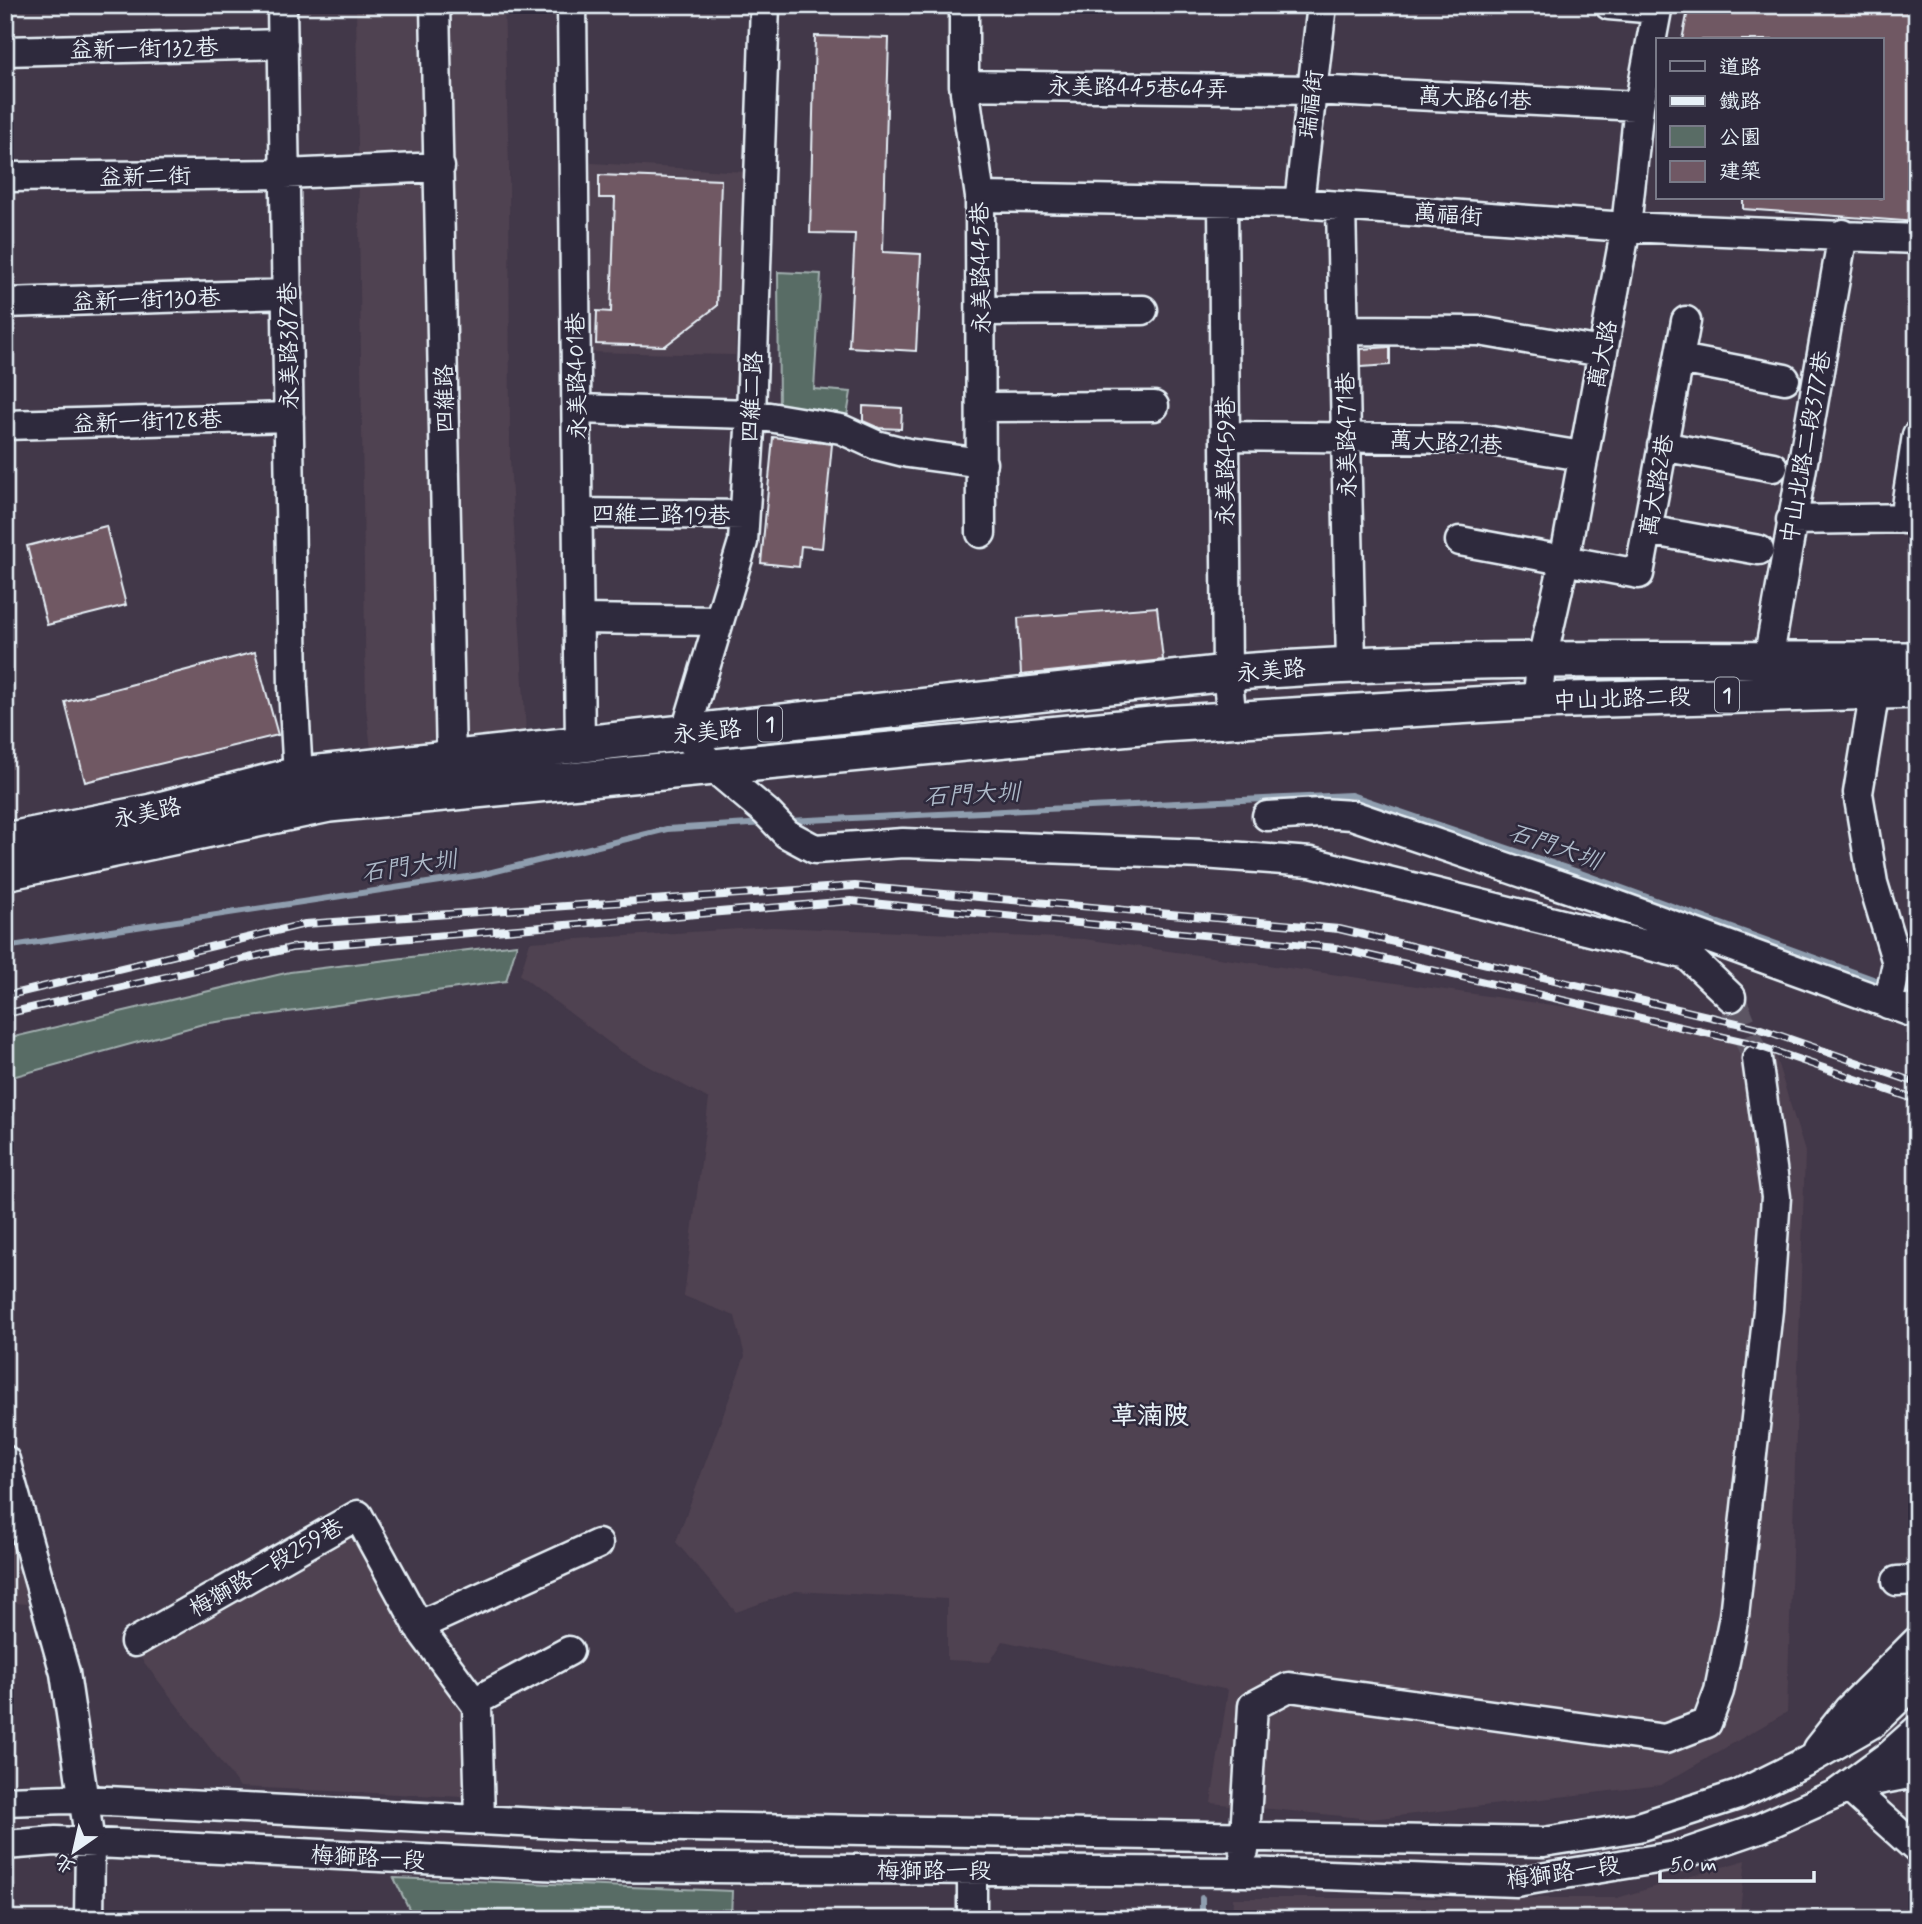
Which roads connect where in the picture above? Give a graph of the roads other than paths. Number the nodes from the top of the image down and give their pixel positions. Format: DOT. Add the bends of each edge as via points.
graph roads {
  1 [pos="282,5"];
  2 [pos="435,5"];
  3 [pos="572,5"];
  4 [pos="765,5"];
  5 [pos="964,5"];
  6 [pos="1322,5"];
  7 [pos="1609,5"];
  8 [pos="1658,7"];
  9 [pos="283,44"];
  10 [pos="5,51"];
  11 [pos="964,85"];
  12 [pos="1311,90"];
  13 [pos="1639,106"];
  14 [pos="440,167"];
  15 [pos="285,174"];
  16 [pos="5,177"];
  17 [pos="980,197"];
  18 [pos="1223,202"];
  19 [pos="1299,203"];
  20 [pos="1341,206"];
  21 [pos="1626,227"];
  22 [pos="1843,234"];
  23 [pos="1917,239"];
  24 [pos="287,295"];
  25 [pos="5,303"];
  26 [pos="1143,310"];
  27 [pos="982,311"];
  28 [pos="1686,321"];
  29 [pos="1344,330"];
  30 [pos="1602,352"];
  31 [pos="1680,359"];
  32 [pos="1785,379"];
  33 [pos="1154,406"];
  34 [pos="981,407"];
  35 [pos="577,410"];
  36 [pos="751,414"];
  37 [pos="289,417"];
  38 [pos="5,425"];
  39 [pos="1917,435"];
  40 [pos="1225,436"];
  41 [pos="1346,438"];
  42 [pos="1662,446"];
  43 [pos="1582,456"];
  44 [pos="982,463"];
  45 [pos="1773,467"];
  46 [pos="578,513"];
  47 [pos="744,515"];
  48 [pos="1910,518"];
  49 [pos="1791,520"];
  50 [pos="1647,530"];
  51 [pos="981,533"];
  52 [pos="1460,541"];
  53 [pos="1759,550"];
  54 [pos="1564,562"];
  55 [pos="579,619"];
  56 [pos="719,621"];
  57 [pos="1542,660"];
  58 [pos="1917,660"];
  59 [pos="1768,661"];
  60 [pos="1351,663"];
  61 [pos="1227,673"];
  62 [pos="1875,690"];
  63 [pos="1917,690"];
  64 [pos="1537,701"];
  65 [pos="1232,720"];
  66 [pos="685,734"];
  67 [pos="580,746"];
  68 [pos="715,769"];
  69 [pos="298,776"];
  70 [pos="454,776"];
  71 [pos="1268,817"];
  72 [pos="5,841"];
  73 [pos="5,872"];
  74 [pos="1890,991"];
  75 [pos="1731,996"];
  76 [pos="1917,1014"];
  77 [pos="1757,1059"];
  78 [pos="5,1460"];
  79 [pos="598,1544"];
  80 [pos="418,1626"];
  81 [pos="1917,1641"];
  82 [pos="135,1642"];
  83 [pos="569,1651"];
  84 [pos="1917,1681"];
  85 [pos="474,1702"];
  86 [pos="1917,1730"];
  87 [pos="1807,1761"];
  88 [pos="1917,1764"];
  89 [pos="1847,1786"];
  90 [pos="84,1800"];
  91 [pos="5,1801"];
  92 [pos="480,1820"];
  93 [pos="1244,1835"];
  94 [pos="90,1843"];
  95 [pos="5,1845"];
  96 [pos="1917,1849"];
  97 [pos="972,1870"];
  98 [pos="1245,1872"];
  99 [pos="89,1919"];
  100 [pos="972,1919"];
  1 -- 9 [label="street, 永美路387巷"];
  2 -- 14 [label="street, 四維路"];
  3 -- 35 [label="street, 永美路401巷"];
  4 -- 36 [label="street, 四維二路"];
  5 -- 11 [label="street, 永美路445巷"];
  6 -- 12 [label="street, 瑞福街"];
  7 -- 8 [label="street"];
  8 -- 13 [label="street, 萬大路"];
  9 -- 10 [label="street, 益新一街132巷"];
  9 -- 15 [label="street, 永美路387巷"];
  11 -- 12 [label="street, 永美路445巷64弄"];
  11 -- 17 [label="street, 永美路445巷"];
  12 -- 13 [label="street, 萬大路61巷"];
  12 -- 19 [label="street, 瑞福街"];
  13 -- 21 [label="street, 萬大路"];
  14 -- 15 [label="street, 益新二街"];
  14 -- 70 [label="street, 四維路"];
  15 -- 16 [label="street, 益新二街"];
  15 -- 24 [label="street, 永美路387巷"];
  17 -- 18 [label="street, 萬福街"];
  17 -- 27 [label="street, 永美路445巷"];
  18 -- 19 [label="street, 萬福街"];
  18 -- 40 [label="street, 永美路459巷"];
  19 -- 20 [label="street, 萬福街"];
  20 -- 21 [label="street, 萬福街"];
  20 -- 29 [label="street, 永美路471巷"];
  21 -- 22 [label="street, 萬福街"];
  21 -- 30 [label="street, 萬大路"];
  22 -- 23 [label="street, 萬福街"];
  22 -- 49 [label="street, 中山北路二段377巷"];
  24 -- 25 [label="street, 益新一街130巷"];
  24 -- 37 [label="street, 永美路387巷"];
  26 -- 27 [label="street"];
  27 -- 34 [label="street, 永美路445巷"];
  28 -- 31 [label="street, 萬大路2巷"];
  29 -- 30 [label="street" via="1479,331"];
  29 -- 41 [label="street, 永美路471巷"];
  30 -- 43 [label="street, 萬大路"];
  31 -- 32 [label="street"];
  31 -- 42 [label="street, 萬大路2巷"];
  33 -- 34 [label="street"];
  34 -- 44 [label="street, 永美路445巷"];
  35 -- 36 [label="street"];
  35 -- 46 [label="street, 永美路401巷"];
  36 -- 44 [label="street" via="841,429 877,446 908,453"];
  36 -- 47 [label="street, 四維二路"];
  37 -- 38 [label="street, 益新一街128巷"];
  37 -- 69 [label="street, 永美路387巷"];
  39 -- 48 [label="street"];
  40 -- 41 [label="street, 萬大路21巷"];
  40 -- 61 [label="street, 永美路459巷"];
  41 -- 43 [label="street, 萬大路21巷" via="1479,439"];
  41 -- 60 [label="street, 永美路471巷"];
  42 -- 45 [label="street"];
  42 -- 50 [label="street, 萬大路2巷"];
  43 -- 54 [label="street, 萬大路"];
  44 -- 51 [label="street, 永美路445巷"];
  46 -- 47 [label="street, 四維二路19巷"];
  46 -- 55 [label="street, 永美路401巷"];
  47 -- 56 [label="street, 四維二路" via="743,542"];
  48 -- 49 [label="street"];
  49 -- 59 [label="street, 中山北路二段377巷"];
  50 -- 53 [label="street"];
  50 -- 54 [label="street, 萬大路2巷" via="1639,574"];
  52 -- 54 [label="street"];
  54 -- 57 [label="street, 萬大路"];
  55 -- 56 [label="street"];
  55 -- 67 [label="street, 永美路401巷"];
  56 -- 66 [label="street, 四維二路"];
  57 -- 59 [label="main road, 中山北路二段 / 1"];
  57 -- 60 [label="main road, 永美路 / 1"];
  57 -- 64 [label="street, 萬大路"];
  58 -- 59 [label="main road, 中山北路二段 / 1"];
  60 -- 61 [label="main road, 永美路 / 1"];
  61 -- 65 [label="street, 永美路459巷"];
  61 -- 66 [label="main road, 永美路 / 1"];
  62 -- 63 [label="main road, 中山北路二段 / 1"];
  62 -- 64 [label="main road, 中山北路二段 / 1"];
  62 -- 74 [label="street" via="1858,793 1873,883 1897,963"];
  64 -- 65 [label="main road, 永美路 / 1"];
  65 -- 68 [label="main road, 永美路 / 1"];
  66 -- 67 [label="main road, 永美路 / 1"];
  66 -- 68 [label="street"];
  67 -- 70 [label="main road, 永美路 / 1"];
  68 -- 70 [label="main road, 永美路 / 1"];
  68 -- 75 [label="street" via="815,849 903,843 1203,853 1311,862 1687,955"];
  69 -- 70 [label="main road, 永美路 / 1"];
  69 -- 72 [label="main road, 永美路 / 1" via="152,812"];
  70 -- 73 [label="main road, 永美路 / 1"];
  71 -- 74 [label="street" via="1352,815"];
  74 -- 76 [label="street"];
  77 -- 93 [label="street" via="1776,1197 1768,1311 1734,1616 1707,1723 1665,1739 1289,1687 1253,1706"];
  78 -- 90 [label="street" via="65,1672"];
  79 -- 80 [label="street"];
  80 -- 82 [label="street, 梅獅路一段259巷" via="358,1515"];
  80 -- 85 [label="street, 梅獅路一段259巷"];
  81 -- 87 [label="street, 梅獅路一段" via="1848,1710"];
  83 -- 85 [label="street"];
  84 -- 87 [label="street, 梅獅路一段" via="1873,1723"];
  85 -- 92 [label="street"];
  86 -- 89 [label="street, 梅獅路一段"];
  87 -- 93 [label="street, 梅獅路一段" via="1738,1795 1638,1826 1544,1842"];
  88 -- 89 [label="street, 梅獅路一段" via="1905,1774"];
  89 -- 96 [label="street"];
  89 -- 98 [label="street, 梅獅路一段" via="1760,1828 1681,1855 1516,1882"];
  90 -- 91 [label="street, 梅獅路一段"];
  90 -- 92 [label="street, 梅獅路一段"];
  90 -- 94 [label="street"];
  92 -- 93 [label="street, 梅獅路一段"];
  93 -- 98 [label="street"];
  94 -- 95 [label="street, 梅獅路一段"];
  94 -- 97 [label="street, 梅獅路一段" via="582,1867"];
  94 -- 99 [label="street"];
  97 -- 98 [label="street, 梅獅路一段"];
  97 -- 100 [label="street"];
}
